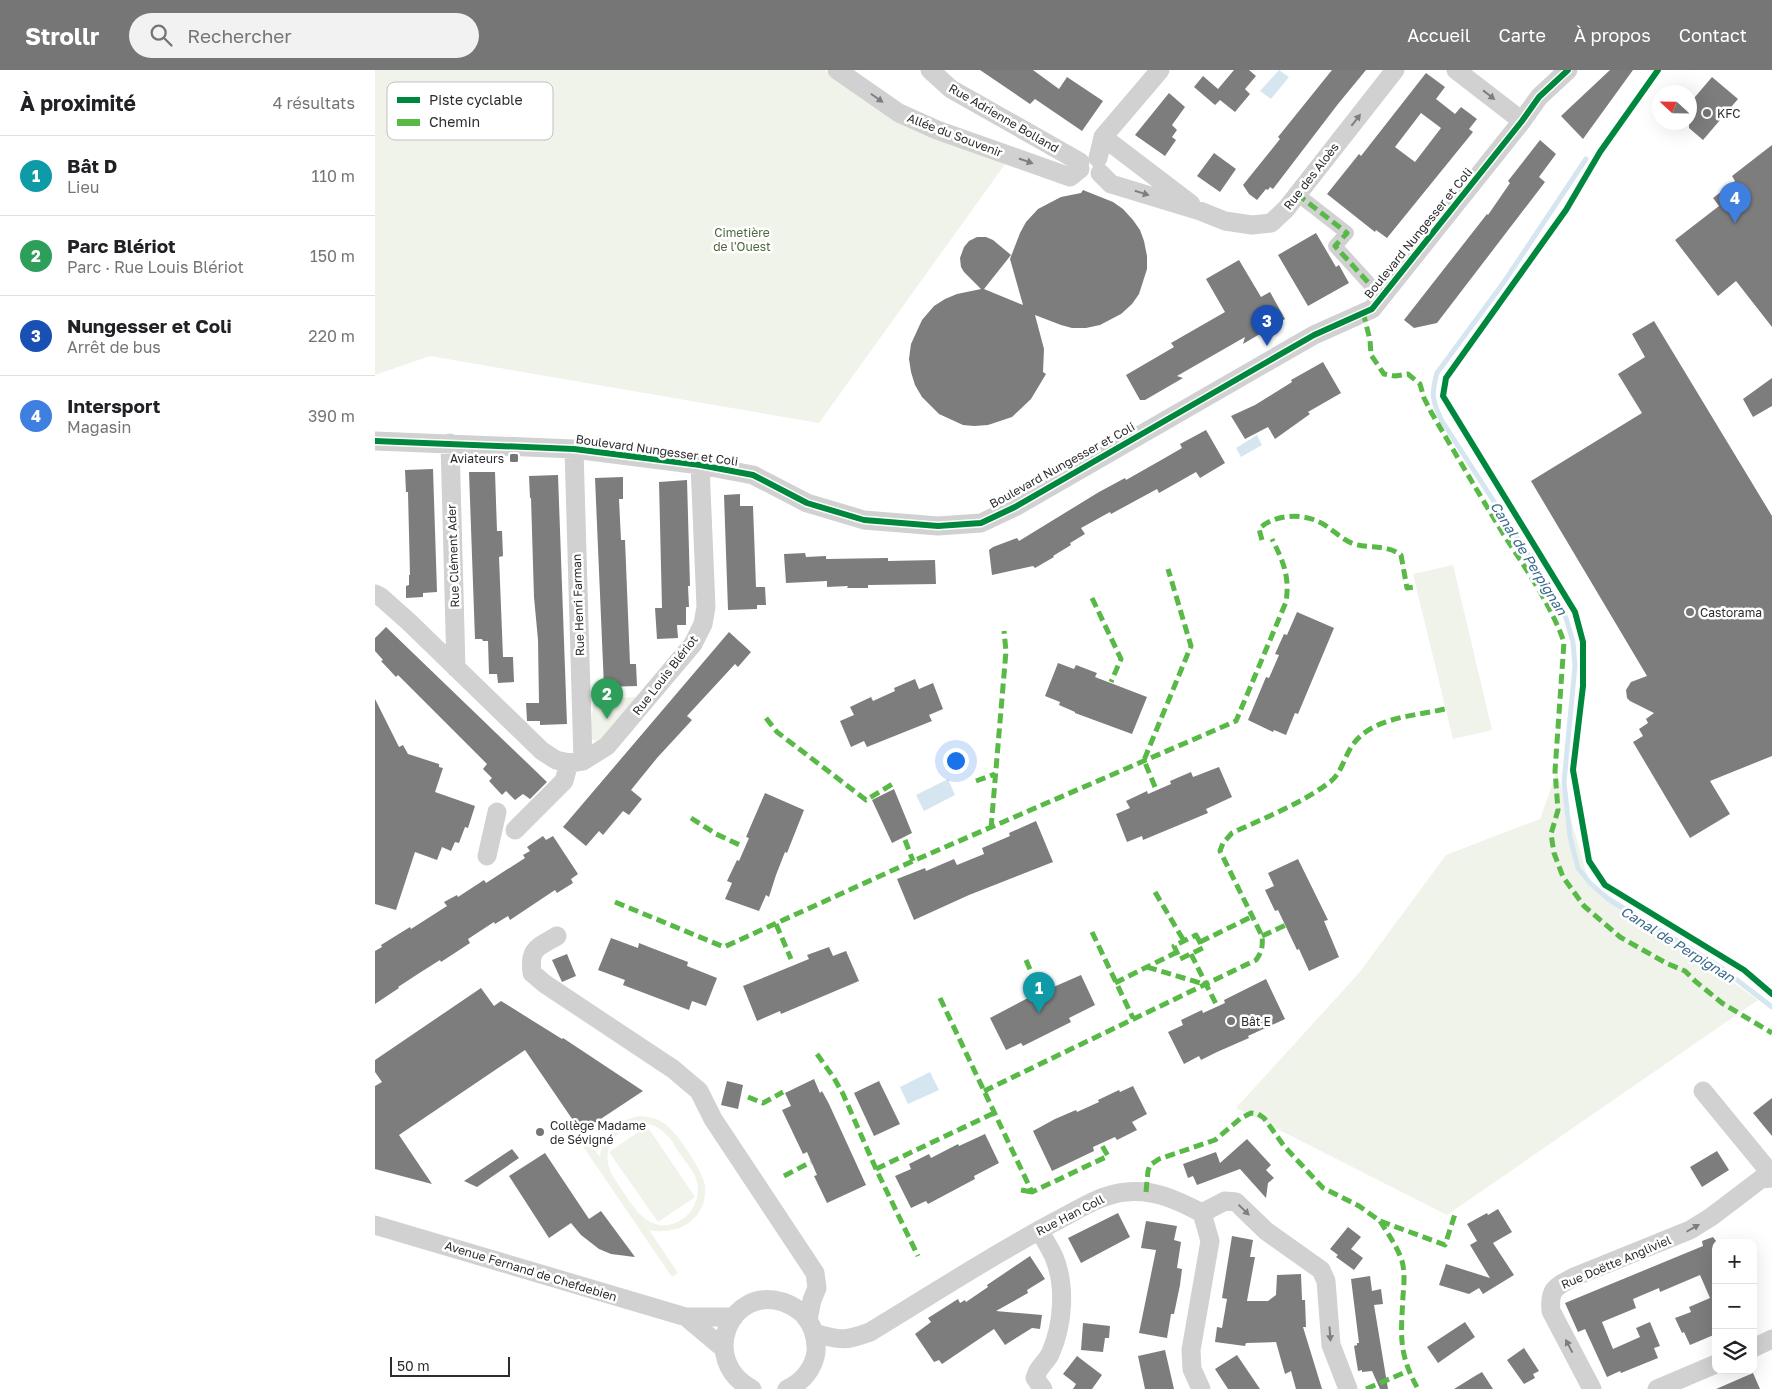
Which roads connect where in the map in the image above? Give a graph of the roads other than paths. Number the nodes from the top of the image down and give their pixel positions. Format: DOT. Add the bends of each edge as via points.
graph roads {
  1 [pos="837,70"];
  2 [pos="930,70"];
  3 [pos="1159,70"];
  4 [pos="1395,70"];
  5 [pos="1457,70"];
  6 [pos="1568,70"];
  7 [pos="1522,121"];
  8 [pos="1103,137"];
  9 [pos="1080,165"];
  10 [pos="1099,165"];
  11 [pos="1297,194"];
  12 [pos="1200,211"];
  13 [pos="1401,273"];
  14 [pos="1375,290"];
  15 [pos="1324,330"];
  16 [pos="375,441"];
  17 [pos="450,443"];
  18 [pos="574,449"];
  19 [pos="700,465"];
  20 [pos="375,594"];
  21 [pos="457,668"];
  22 [pos="576,762"];
  23 [pos="497,812"];
  24 [pos="515,830"];
  25 [pos="487,856"];
  26 [pos="557,936"];
  27 [pos="1703,1092"];
  28 [pos="1772,1177"];
  29 [pos="1202,1213"];
  30 [pos="375,1225"];
  31 [pos="1039,1230"];
  32 [pos="812,1300"];
  33 [pos="791,1305"];
  34 [pos="686,1317"];
  35 [pos="734,1317"];
  36 [pos="811,1326"];
  37 [pos="1772,1339"];
  38 [pos="840,1340"];
  39 [pos="1757,1346"];
  40 [pos="723,1348"];
  41 [pos="813,1362"];
  42 [pos="1712,1366"];
  43 [pos="745,1387"];
  44 [pos="792,1388"];
  45 [pos="816,1389"];
  46 [pos="1043,1389"];
  47 [pos="1201,1389"];
  48 [pos="1348,1389"];
  49 [pos="1592,1389"];
  50 [pos="1657,1389"];
  1 -- 9 [label="street, Allée du Souvenir, one-way" via="899,113 937,130 1070,177"];
  2 -- 9 [label="street, Rue Adrienne Bolland" via="951,89"];
  3 -- 8 [label="street"];
  11 -- 4 [label="street, Rue des Aloès, one-way"];
  5 -- 7 [label="street, one-way"];
  6 -- 7 [label="street, Boulevard Nungesser et Coli" via="1539,97"];
  7 -- 13 [label="street, Boulevard Nungesser et Coli"];
  8 -- 10 [label="street"];
  8 -- 12 [label="street, Rue des Aloès"];
  9 -- 10 [label="street" via="1085,176 1093,177"];
  10 -- 12 [label="street, Rue des Aloès, one-way" via="1111,184"];
  11 -- 12 [label="street, Rue des Aloès" via="1271,223 1251,225 1225,221"];
  11 -- 14 [label="street" via="1347,233 1335,246"];
  13 -- 14 [label="street, Boulevard Nungesser et Coli"];
  13 -- 15 [label="street, Boulevard Nungesser et Coli" via="1372,308"];
  14 -- 15 [label="street, Boulevard Nungesser et Coli"];
  15 -- 19 [label="street, Boulevard Nungesser et Coli" via="1015,507 981,523 938,526 864,520 807,503 753,475"];
  16 -- 17 [label="street, Boulevard Nungesser et Coli"];
  17 -- 18 [label="street, Boulevard Nungesser et Coli"];
  17 -- 21 [label="street, Rue Clément Ader"];
  18 -- 19 [label="street, Boulevard Nungesser et Coli"];
  18 -- 22 [label="street, Rue Henri Farman"];
  19 -- 22 [label="street, Rue Louis Blériot" via="706,607 703,624 693,644 607,746"];
  20 -- 21 [label="street" via="381,596"];
  21 -- 22 [label="street" via="542,751 556,760"];
  22 -- 24 [label="street" via="564,781"];
  23 -- 25 [label="street"];
  26 -- 32 [label="street" via="535,949 530,959 532,973 673,1069 699,1091 713,1118 815,1273 817,1288"];
  27 -- 28 [label="street"];
  49 -- 28 [label="street, Rue Doëtte Angliviel, one-way" via="1551,1311 1552,1291 1574,1277 1690,1230 1761,1179"];
  29 -- 31 [label="street, Rue Han Coll" via="1165,1195 1125,1192 1098,1199"];
  29 -- 47 [label="street" via="1210,1240 1191,1350 1192,1369"];
  29 -- 48 [label="street, one-way" via="1225,1201 1236,1202 1266,1231 1321,1270 1326,1280 1331,1345"];
  30 -- 34 [label="street, Avenue Fernand de Chefdebien"];
  31 -- 38 [label="street, Rue Han Coll" via="870,1332"];
  31 -- 46 [label="street" via="1054,1257 1062,1287 1058,1334 1050,1355 1038,1368 1035,1378"];
  32 -- 33 [label="street"];
  32 -- 36 [label="street"];
  33 -- 35 [label="street" via="776,1300 760,1300 746,1306"];
  33 -- 36 [label="street" via="801,1311"];
  34 -- 35 [label="street, Avenue Fernand de Chefdebien"];
  34 -- 40 [label="street, Avenue Fernand de Chefdebien"];
  35 -- 40 [label="street" via="724,1337"];
  36 -- 38 [label="street, Rue Han Coll"];
  36 -- 41 [label="street" via="816,1344"];
  37 -- 39 [label="street"];
  38 -- 41 [label="street, Rue Han Coll"];
  40 -- 43 [label="street" via="732,1374"];
  41 -- 44 [label="street, Rue Han Coll" via="803,1379"];
  41 -- 45 [label="street" via="812,1377"];
  42 -- 50 [label="street"];
}
